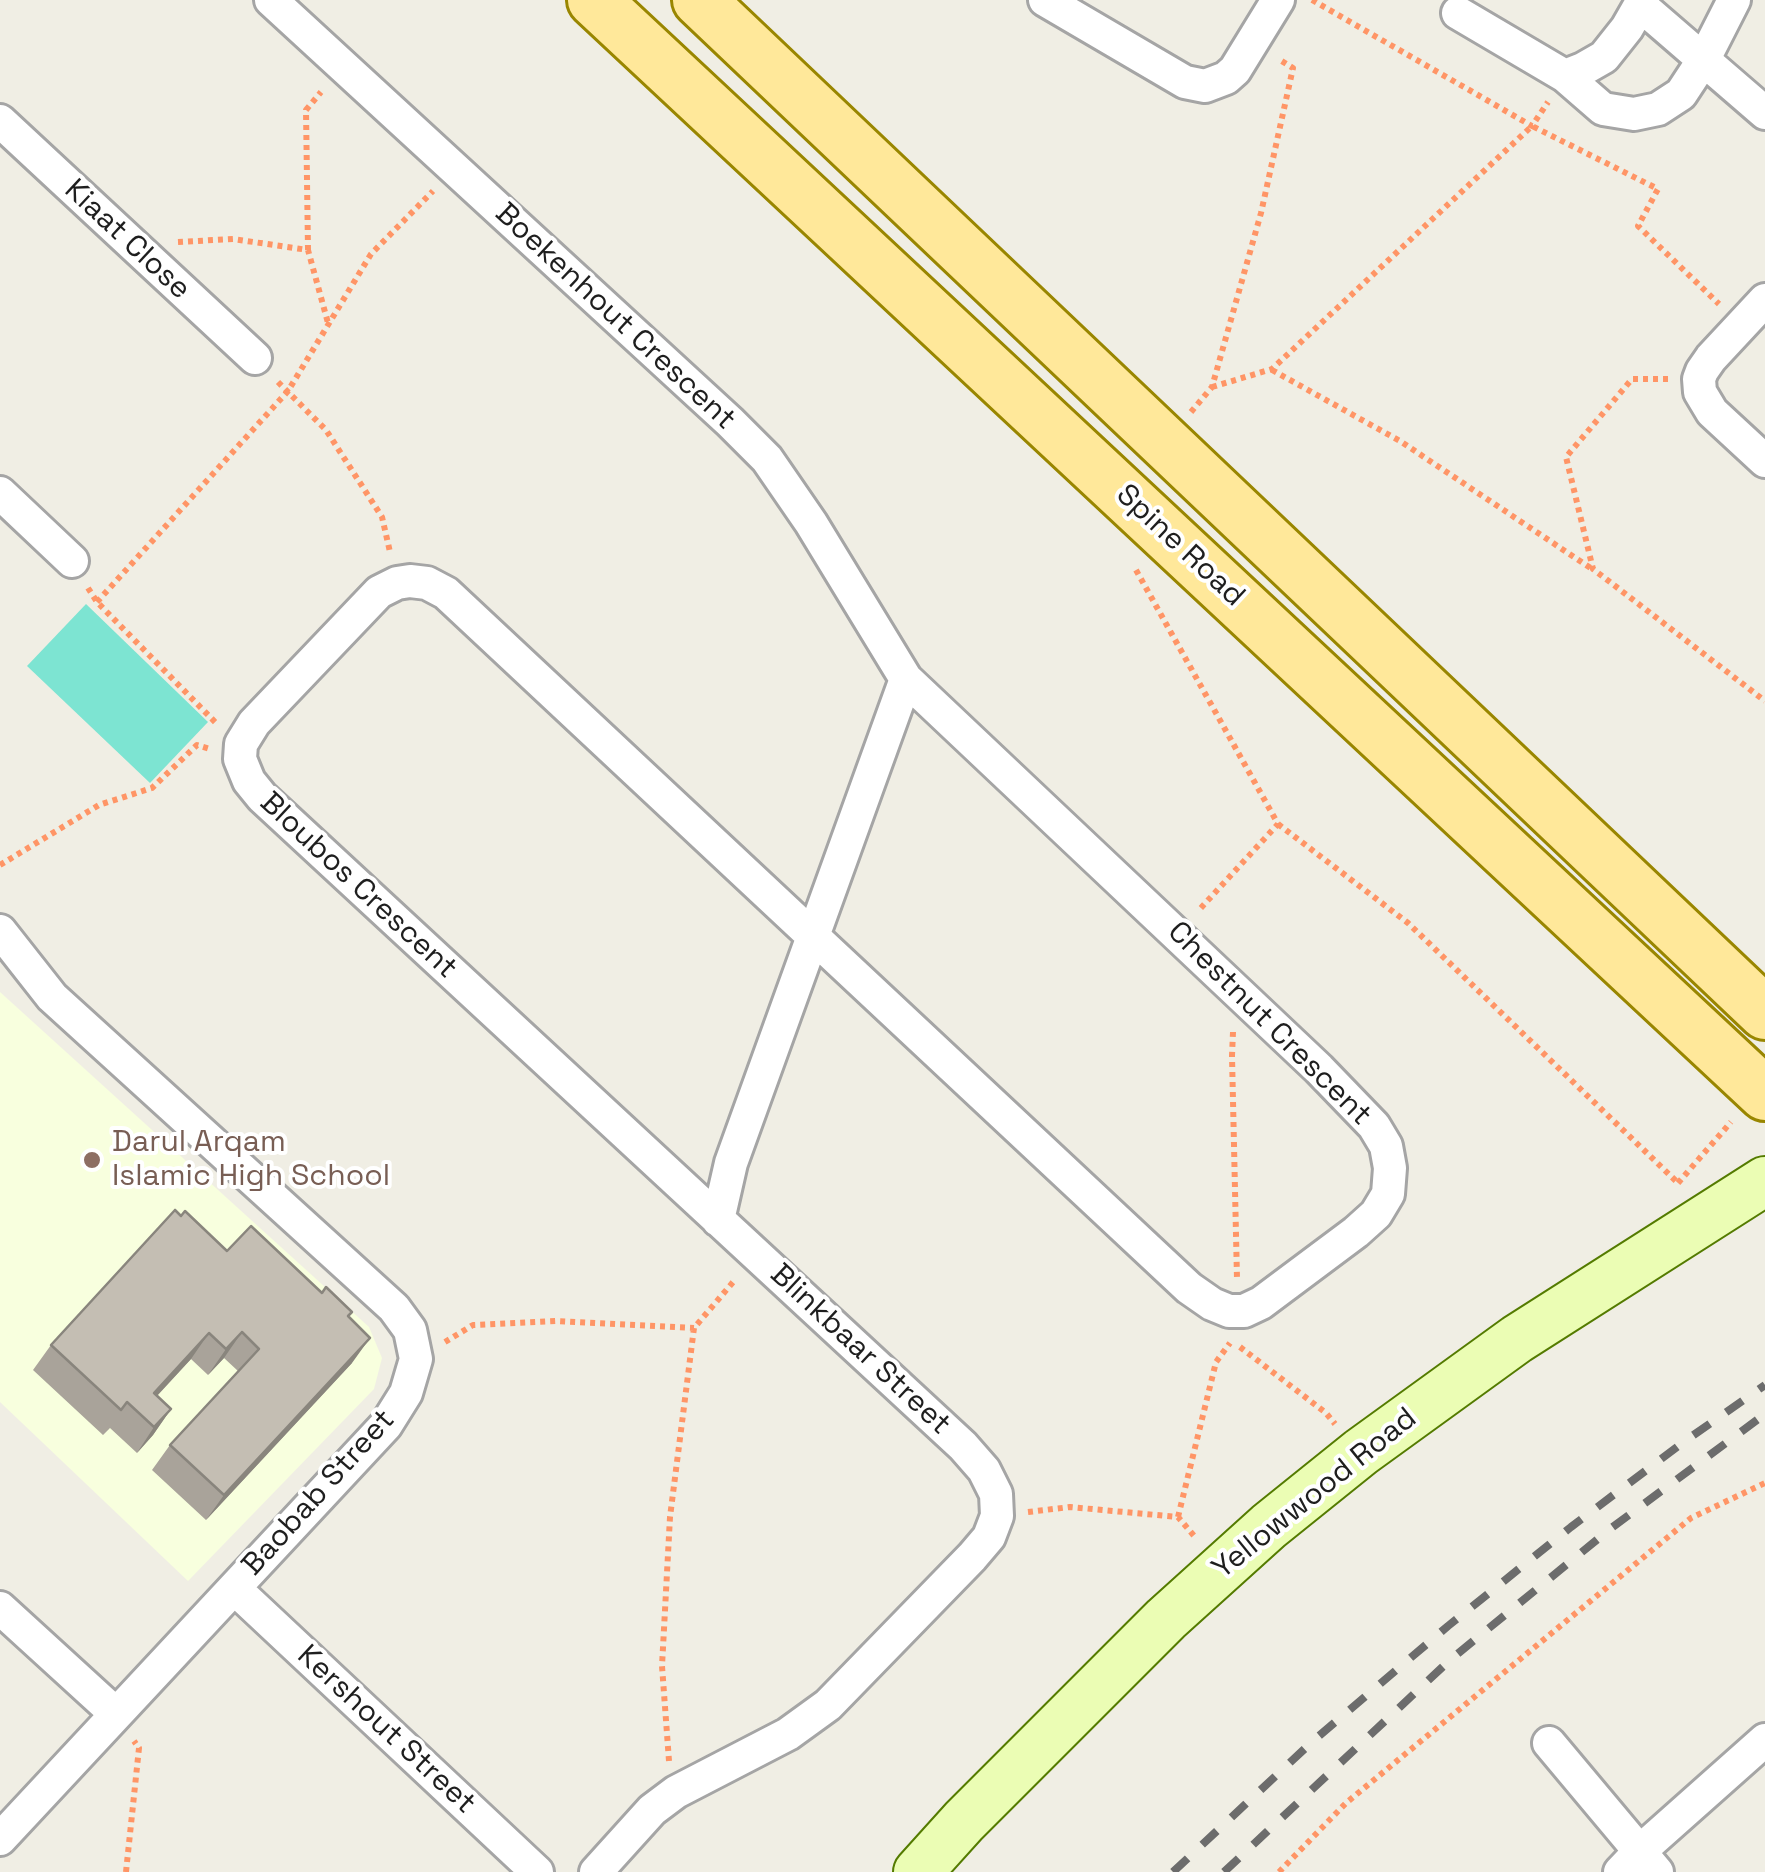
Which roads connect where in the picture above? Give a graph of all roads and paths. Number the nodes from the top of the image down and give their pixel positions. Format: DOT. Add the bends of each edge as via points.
graph roads {
  1 [pos="271,0"];
  2 [pos="594,0"];
  3 [pos="699,0"];
  4 [pos="1045,0"];
  5 [pos="1278,0"];
  6 [pos="1312,0"];
  7 [pos="1734,0"];
  8 [pos="1641,2"];
  9 [pos="1458,13"];
  10 [pos="1252,42"];
  11 [pos="1704,58"];
  12 [pos="343,67"];
  13 [pos="1565,76"];
  14 [pos="1765,113"];
  15 [pos="0,122"];
  16 [pos="1532,126"];
  17 [pos="132,244"];
  18 [pos="308,250"];
  19 [pos="1765,300"];
  20 [pos="328,325"];
  21 [pos="1741,325"];
  22 [pos="255,358"];
  23 [pos="1272,370"];
  24 [pos="1699,380"];
  25 [pos="1212,387"];
  26 [pos="1181,424"];
  27 [pos="1765,461"];
  28 [pos="0,493"];
  29 [pos="72,561"];
  30 [pos="1133,564"];
  31 [pos="1594,569"];
  32 [pos="398,582"];
  33 [pos="97,602"];
  34 [pos="906,679"];
  35 [pos="1765,702"];
  36 [pos="196,745"];
  37 [pos="240,759"];
  38 [pos="1278,824"];
  39 [pos="0,864"];
  40 [pos="0,931"];
  41 [pos="1178,934"];
  42 [pos="814,936"];
  43 [pos="1765,1013"];
  44 [pos="1232,1056"];
  45 [pos="1752,1104"];
  46 [pos="1692,1166"];
  47 [pos="1677,1182"];
  48 [pos="1765,1182"];
  49 [pos="718,1220"];
  50 [pos="756,1255"];
  51 [pos="1237,1280"];
  52 [pos="694,1328"];
  53 [pos="416,1358"];
  54 [pos="1338,1427"];
  55 [pos="1765,1483"];
  56 [pos="997,1516"];
  57 [pos="1178,1517"];
  58 [pos="1198,1540"];
  59 [pos="234,1588"];
  60 [pos="0,1608"];
  61 [pos="116,1714"];
  62 [pos="1765,1740"];
  63 [pos="1549,1743"];
  64 [pos="676,1792"];
  65 [pos="0,1839"];
  66 [pos="1639,1865"];
  67 [pos="126,1872"];
  68 [pos="538,1872"];
  69 [pos="596,1872"];
  70 [pos="918,1872"];
  71 [pos="1280,1872"];
  1 -- 12 [label="street, Boekenhout Crescent"];
  2 -- 45 [label="main road, Spine Road"];
  3 -- 43 [label="main road"];
  4 -- 10 [label="street" via="1194,85 1226,78"];
  5 -- 10 [label="street"];
  6 -- 16 [label="path"];
  7 -- 11 [label="street"];
  8 -- 11 [label="street"];
  8 -- 13 [label="street" via="1604,57"];
  9 -- 13 [label="street"];
  10 -- 25 [label="path" via="1293,68"];
  11 -- 13 [label="street" via="1681,94 1634,114 1603,109"];
  11 -- 14 [label="street"];
  12 -- 18 [label="path" via="306,110"];
  12 -- 34 [label="street, Boekenhout Crescent" via="767,459"];
  13 -- 16 [label="path"];
  15 -- 17 [label="street, Kiaat Close"];
  16 -- 21 [label="path" via="1658,189 1638,226"];
  16 -- 23 [label="path"];
  17 -- 18 [label="path" via="233,239"];
  17 -- 22 [label="street, Kiaat Close"];
  18 -- 20 [label="path"];
  19 -- 21 [label="street"];
  21 -- 24 [label="street"];
  22 -- 32 [label="path" via="326,430 382,517"];
  23 -- 25 [label="path"];
  23 -- 31 [label="path" via="1400,440"];
  24 -- 27 [label="street" via="1712,412"];
  24 -- 31 [label="path" via="1632,379 1566,458"];
  25 -- 26 [label="path"];
  28 -- 29 [label="street"];
  30 -- 38 [label="path"];
  31 -- 35 [label="path"];
  32 -- 37 [label="street" via="379,592 254,724"];
  32 -- 42 [label="street" via="427,583 446,593"];
  33 -- 36 [label="path" via="217,722"];
  34 -- 41 [label="street, Chestnut Crescent"];
  34 -- 42 [label="street"];
  36 -- 37 [label="path"];
  36 -- 39 [label="path" via="152,788 99,805"];
  37 -- 49 [label="street, Bloubos Crescent" via="262,798"];
  38 -- 41 [label="path"];
  38 -- 47 [label="path" via="1408,922"];
  40 -- 53 [label="street" via="52,997 394,1308 410,1330"];
  41 -- 42 [label="street, Chestnut Crescent" via="1374,1126 1390,1168 1388,1194 1376,1214 1244,1311 1212,1304 1190,1288"];
  42 -- 49 [label="street" via="732,1162"];
  44 -- 51 [label="path"];
  45 -- 46 [label="path"];
  48 -- 70 [label="street, Yellowwood Road" via="1517,1339 1360,1452 1166,1618"];
  49 -- 50 [label="street, Blinkbaar Street"];
  50 -- 52 [label="path"];
  50 -- 56 [label="street, Blinkbaar Street" via="964,1446 992,1482"];
  52 -- 53 [label="path" via="557,1321 473,1326"];
  52 -- 64 [label="path" via="670,1517 662,1666 666,1750"];
  53 -- 59 [label="street, Baobab Street" via="406,1393 386,1425"];
  54 -- 57 [label="path" via="1232,1340 1216,1362"];
  55 -- 71 [label="path" via="1691,1518 1346,1803"];
  56 -- 57 [label="path" via="1070,1507"];
  56 -- 64 [label="street" via="972,1558 828,1705 788,1734"];
  57 -- 58 [label="path"];
  59 -- 61 [label="street, Baobab Street"];
  59 -- 68 [label="street, Kershout Street"];
  60 -- 61 [label="street"];
  61 -- 65 [label="street, Baobab Street"];
  61 -- 67 [label="path" via="139,1748"];
  62 -- 66 [label="street"];
  63 -- 66 [label="street"];
  64 -- 69 [label="street"];
}
